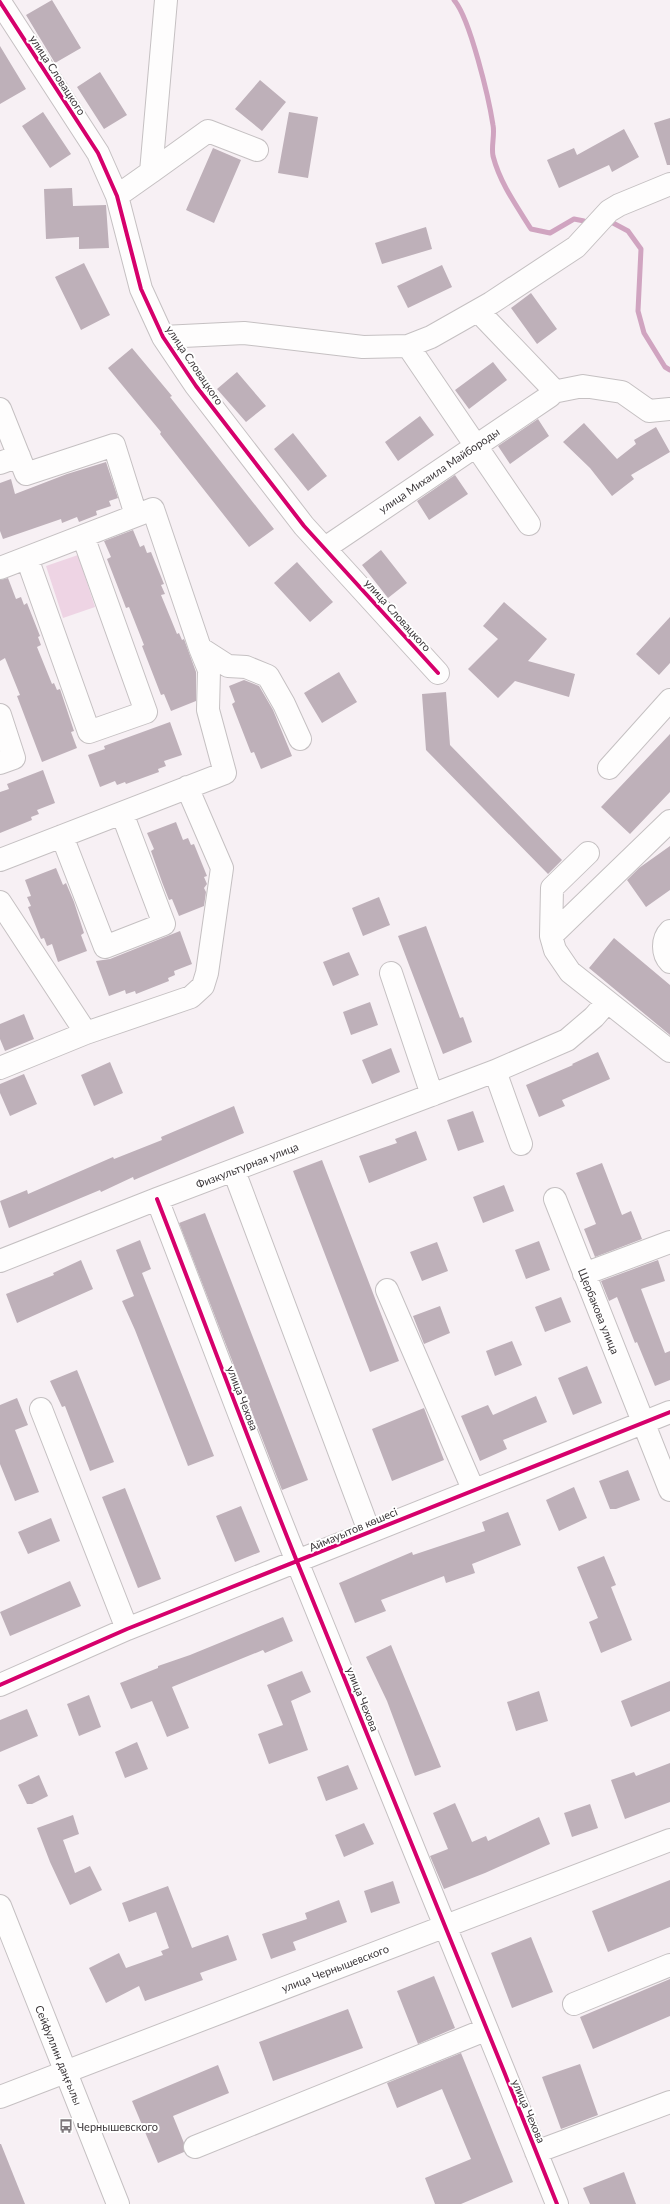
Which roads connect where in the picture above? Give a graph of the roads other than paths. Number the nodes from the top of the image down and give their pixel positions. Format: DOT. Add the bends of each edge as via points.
graph roads {
  1 [pos="166,0"];
  2 [pos="0,2"];
  3 [pos="258,150"];
  4 [pos="151,172"];
  5 [pos="670,184"];
  6 [pos="118,196"];
  7 [pos="478,311"];
  8 [pos="163,337"];
  9 [pos="408,346"];
  10 [pos="553,392"];
  11 [pos="0,409"];
  12 [pos="670,409"];
  13 [pos="475,445"];
  14 [pos="9,460"];
  15 [pos="136,515"];
  16 [pos="529,524"];
  17 [pos="83,536"];
  18 [pos="325,548"];
  19 [pos="27,558"];
  20 [pos="0,568"];
  21 [pos="200,648"];
  22 [pos="438,673"];
  23 [pos="670,700"];
  24 [pos="0,715"];
  25 [pos="300,739"];
  26 [pos="0,763"];
  27 [pos="609,768"];
  28 [pos="187,787"];
  29 [pos="122,812"];
  30 [pos="670,821"];
  31 [pos="62,836"];
  32 [pos="588,853"];
  33 [pos="0,860"];
  34 [pos="0,902"];
  35 [pos="670,931"];
  36 [pos="551,936"];
  37 [pos="670,962"];
  38 [pos="392,973"];
  39 [pos="608,1002"];
  40 [pos="86,1033"];
  41 [pos="670,1051"];
  42 [pos="0,1068"];
  43 [pos="495,1071"];
  44 [pos="432,1095"];
  45 [pos="521,1144"];
  46 [pos="234,1171"];
  47 [pos="157,1199"];
  48 [pos="555,1199"];
  49 [pos="670,1242"];
  50 [pos="0,1261"];
  51 [pos="584,1274"];
  52 [pos="387,1290"];
  53 [pos="41,1409"];
  54 [pos="670,1412"];
  55 [pos="644,1423"];
  56 [pos="473,1489"];
  57 [pos="670,1490"];
  58 [pos="369,1531"];
  59 [pos="297,1562"];
  60 [pos="127,1628"];
  61 [pos="0,1685"];
  62 [pos="670,1840"];
  63 [pos="0,1906"];
  64 [pos="446,1926"];
  65 [pos="670,1965"];
  66 [pos="574,2004"];
  67 [pos="485,2030"];
  68 [pos="65,2073"];
  69 [pos="0,2097"];
  70 [pos="670,2102"];
  71 [pos="195,2147"];
  72 [pos="536,2152"];
  73 [pos="118,2204"];
  74 [pos="557,2204"];
  1 -- 4 [label="street"];
  2 -- 6 [label="street, улица Словацкого" via="98,153"];
  3 -- 4 [label="street" via="208,131"];
  4 -- 6 [label="street"];
  5 -- 7 [label="street" via="609,211 576,247"];
  6 -- 8 [label="street, улица Словацкого" via="141,289"];
  7 -- 9 [label="street" via="431,337"];
  7 -- 10 [label="street"];
  8 -- 9 [label="street" via="244,333 362,347"];
  8 -- 18 [label="street, улица Словацкого" via="196,386 304,526"];
  9 -- 13 [label="street"];
  10 -- 12 [label="street" via="583,386 622,392 649,411"];
  10 -- 13 [label="street, улица Михаила Майбороды"];
  11 -- 14 [label="street"];
  13 -- 16 [label="street"];
  13 -- 18 [label="street, улица Михаила Майбороды"];
  14 -- 15 [label="street" via="26,474 114,445"];
  15 -- 17 [label="street"];
  15 -- 21 [label="street" via="153,509"];
  17 -- 19 [label="street"];
  17 -- 19 [label="street" via="146,712 89,732"];
  18 -- 22 [label="street, улица Словацкого"];
  19 -- 20 [label="street"];
  21 -- 25 [label="street" via="228,666 246,667 268,676"];
  21 -- 28 [label="street" via="209,670 208,710 225,773"];
  23 -- 27 [label="street"];
  24 -- 26 [label="street" via="14,758"];
  28 -- 29 [label="street"];
  28 -- 40 [label="street" via="222,868 203,986 191,997"];
  29 -- 31 [label="street"];
  29 -- 31 [label="street" via="164,924 105,947"];
  30 -- 36 [label="street"];
  31 -- 33 [label="street"];
  32 -- 36 [label="street" via="552,888"];
  34 -- 40 [label="street"];
  35 -- 37 [label="street" via="665,939 664,949 665,957"];
  36 -- 39 [label="street" via="556,950 570,972"];
  38 -- 44 [label="street"];
  39 -- 41 [label="street"];
  39 -- 43 [label="street, Физкультурная улица" via="568,1040"];
  40 -- 42 [label="street"];
  43 -- 44 [label="street, Физкультурная улица"];
  43 -- 45 [label="street"];
  44 -- 46 [label="street, Физкультурная улица"];
  46 -- 47 [label="street, Физкультурная улица"];
  46 -- 58 [label="street"];
  47 -- 50 [label="street, Физкультурная улица"];
  47 -- 59 [label="street, улица Чехова"];
  48 -- 51 [label="street, Щербакова улица"];
  49 -- 51 [label="street"];
  51 -- 55 [label="street, Щербакова улица"];
  52 -- 56 [label="street"];
  53 -- 60 [label="street"];
  54 -- 55 [label="street, Аймауытов көшесі"];
  55 -- 56 [label="street, Аймауытов көшесі"];
  55 -- 57 [label="street, Щербакова улица"];
  56 -- 58 [label="street, Аймауытов көшесі"];
  58 -- 59 [label="street, Аймауытов көшесі"];
  59 -- 60 [label="street, Аймауытов көшесі"];
  59 -- 64 [label="street, улица Чехова"];
  60 -- 61 [label="street, Аймауытов көшесі"];
  62 -- 64 [label="street, улица Чернышевского"];
  63 -- 68 [label="street, Сейфуллин даңғылы"];
  64 -- 67 [label="street, улица Чехова"];
  64 -- 68 [label="street, улица Чернышевского"];
  65 -- 66 [label="street"];
  67 -- 71 [label="street"];
  67 -- 72 [label="street, улица Чехова"];
  68 -- 69 [label="street, улица Чернышевского"];
  68 -- 73 [label="street, Сейфуллин даңғылы"];
  70 -- 72 [label="street"];
  72 -- 74 [label="street, улица Чехова"];
}
